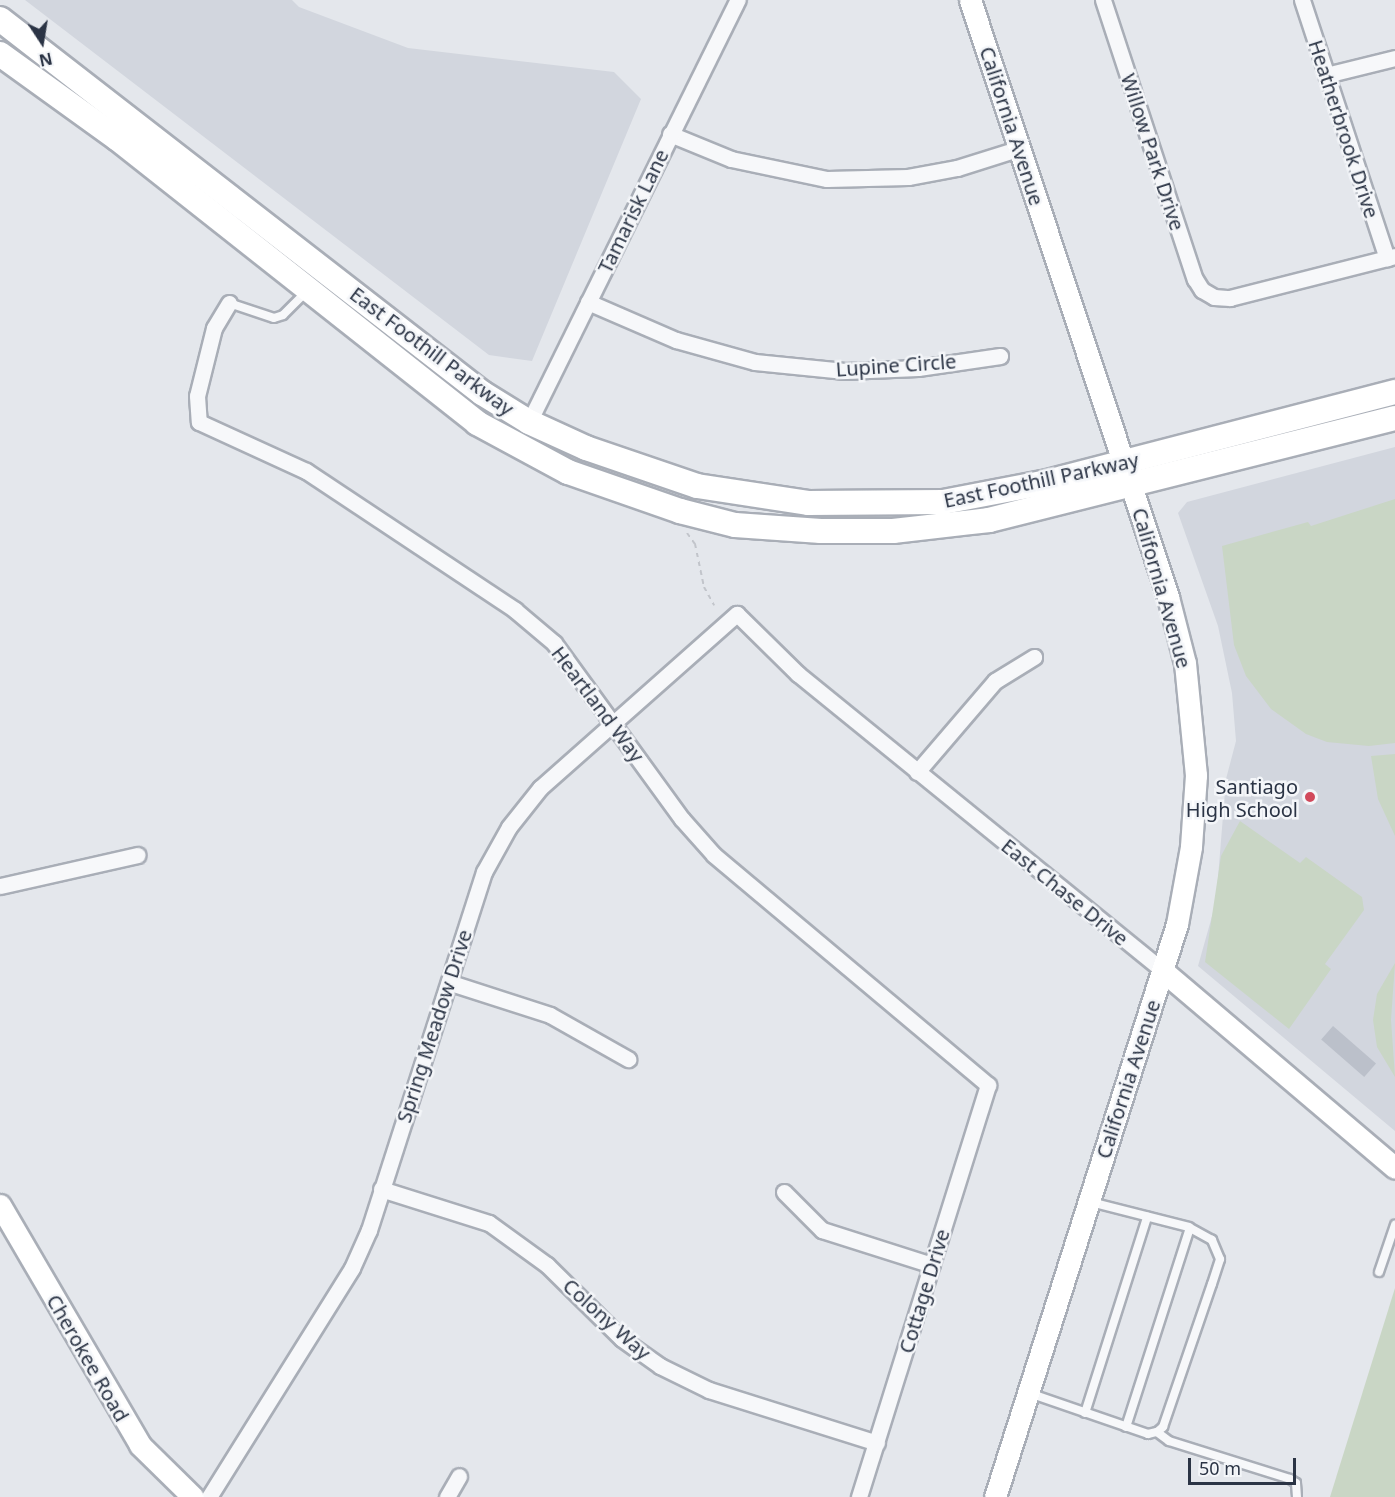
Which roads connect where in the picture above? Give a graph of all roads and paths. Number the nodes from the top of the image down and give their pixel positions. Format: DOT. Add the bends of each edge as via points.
graph roads {
  1 [pos="738,0"];
  2 [pos="970,0"];
  3 [pos="1103,0"];
  4 [pos="1302,0"];
  5 [pos="0,19"];
  6 [pos="0,37"];
  7 [pos="0,54"];
  8 [pos="1395,57"];
  9 [pos="1326,75"];
  10 [pos="670,134"];
  11 [pos="118,139"];
  12 [pos="1021,148"];
  13 [pos="1391,257"];
  14 [pos="308,290"];
  15 [pos="588,302"];
  16 [pos="229,303"];
  17 [pos="1000,356"];
  18 [pos="394,358"];
  19 [pos="1395,392"];
  20 [pos="1395,418"];
  21 [pos="529,422"];
  22 [pos="1124,463"];
  23 [pos="1132,486"];
  24 [pos="684,528"];
  25 [pos="714,605"];
  26 [pos="737,614"];
  27 [pos="1034,657"];
  28 [pos="614,723"];
  29 [pos="917,772"];
  30 [pos="138,855"];
  31 [pos="0,886"];
  32 [pos="1163,971"];
  33 [pos="451,983"];
  34 [pos="628,1059"];
  35 [pos="988,1085"];
  36 [pos="1395,1168"];
  37 [pos="381,1189"];
  38 [pos="784,1192"];
  39 [pos="1088,1202"];
  40 [pos="0,1205"];
  41 [pos="1148,1217"];
  42 [pos="1395,1225"];
  43 [pos="1190,1228"];
  44 [pos="932,1265"];
  45 [pos="1379,1272"];
  46 [pos="1028,1393"];
  47 [pos="1085,1413"];
  48 [pos="1126,1427"];
  49 [pos="1157,1432"];
  50 [pos="877,1443"];
  51 [pos="459,1476"];
  52 [pos="193,1497"];
  53 [pos="209,1497"];
  54 [pos="447,1497"];
  55 [pos="859,1497"];
  56 [pos="995,1497"];
  57 [pos="1297,1497"];
  1 -- 10 [label="street, Tamarisk Lane"];
  2 -- 12 [label="main road, California Avenue"];
  3 -- 13 [label="street, Willow Park Drive" via="1195,279 1214,297 1230,298"];
  4 -- 9 [label="street, Heatherbrook Drive"];
  5 -- 21 [label="main road, East Foothill Parkway" via="482,393"];
  6 -- 11 [label="main road" via="99,114"];
  7 -- 11 [label="main road, East Foothill Parkway"];
  8 -- 9 [label="street"];
  9 -- 13 [label="street, Heatherbrook Drive"];
  10 -- 12 [label="street" via="731,159 827,179 908,177 957,168"];
  10 -- 15 [label="street, Tamarisk Lane"];
  11 -- 14 [label="main road, East Foothill Parkway"];
  12 -- 22 [label="main road, California Avenue"];
  14 -- 16 [label="lane" via="283,315 274,318"];
  14 -- 18 [label="main road, East Foothill Parkway"];
  15 -- 17 [label="street, Lupine Circle" via="676,340 755,362 845,371 918,368"];
  15 -- 21 [label="street, Tamarisk Lane"];
  16 -- 28 [label="street, Heartland Way" via="214,328 197,396 199,422 306,471 515,610 554,643"];
  18 -- 21 [label="main road" via="415,362 510,425 518,427"];
  18 -- 23 [label="main road, East Foothill Parkway" via="477,423 568,472 622,493 735,525 894,531 988,520"];
  19 -- 22 [label="main road, East Foothill Parkway"];
  20 -- 23 [label="main road, East Foothill Parkway"];
  21 -- 22 [label="main road, East Foothill Parkway" via="645,471 749,496 808,503 943,502"];
  22 -- 23 [label="main road, California Avenue"];
  23 -- 32 [label="main road, California Avenue" via="1181,644 1196,744 1188,870"];
  24 -- 25 [label="path" via="695,544 704,587"];
  26 -- 28 [label="street, Spring Meadow Drive"];
  26 -- 29 [label="street, East Chase Drive" via="798,674"];
  27 -- 29 [label="street" via="995,681"];
  28 -- 33 [label="street, Spring Meadow Drive" via="540,788 509,827 484,872"];
  28 -- 35 [label="street, Heartland Way" via="682,819 714,855"];
  29 -- 32 [label="street, East Chase Drive"];
  30 -- 31 [label="street"];
  32 -- 36 [label="main road, East Chase Drive"];
  32 -- 39 [label="main road, California Avenue"];
  33 -- 34 [label="street" via="550,1015"];
  33 -- 37 [label="street, Spring Meadow Drive"];
  35 -- 44 [label="street, Cottage Drive"];
  37 -- 50 [label="street, Colony Way" via="489,1223 547,1265 622,1339 660,1366 709,1390"];
  37 -- 53 [label="street, Spring Meadow Drive" via="352,1268"];
  38 -- 44 [label="street" via="822,1230"];
  39 -- 41 [label="lane"];
  39 -- 46 [label="main road, California Avenue"];
  40 -- 52 [label="main road, Cherokee Road" via="140,1445"];
  41 -- 43 [label="lane"];
  41 -- 47 [label="lane"];
  42 -- 45 [label="lane"];
  43 -- 48 [label="lane"];
  43 -- 49 [label="lane" via="1212,1240 1220,1259 1163,1427"];
  44 -- 50 [label="street, Cottage Drive"];
  46 -- 47 [label="lane"];
  46 -- 56 [label="main road, California Avenue"];
  47 -- 48 [label="lane"];
  48 -- 49 [label="lane" via="1148,1434"];
  49 -- 57 [label="lane" via="1169,1441 1290,1479 1296,1483"];
  50 -- 55 [label="street, Cottage Drive"];
  51 -- 54 [label="street"];
}
